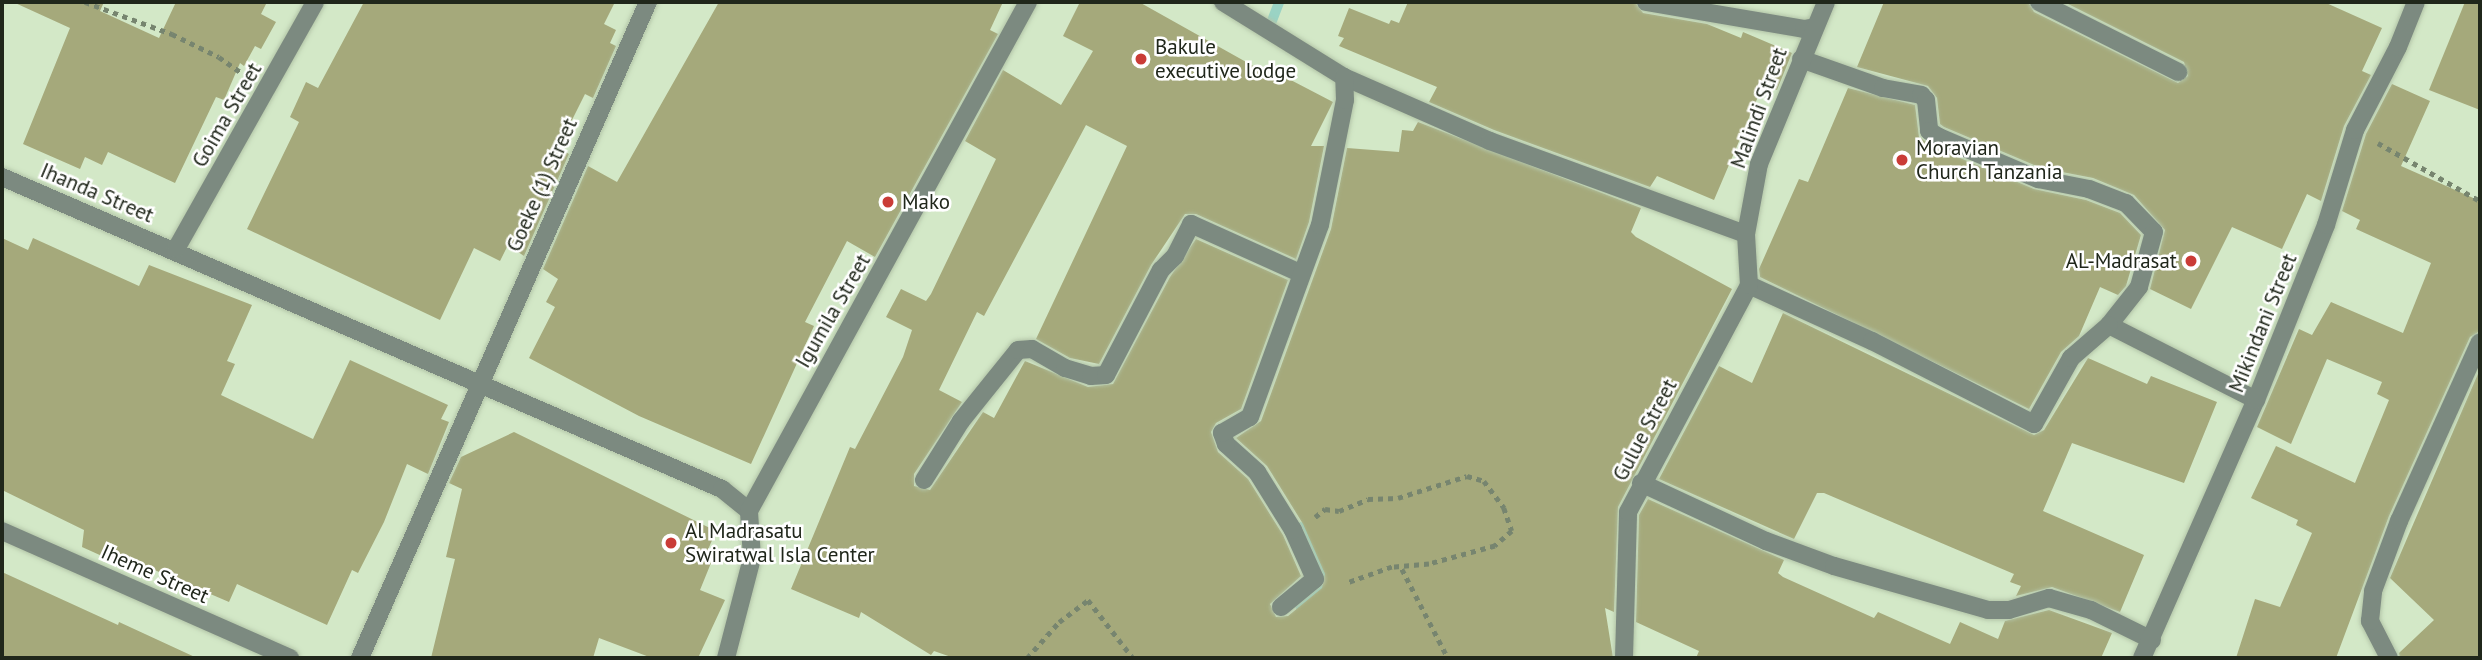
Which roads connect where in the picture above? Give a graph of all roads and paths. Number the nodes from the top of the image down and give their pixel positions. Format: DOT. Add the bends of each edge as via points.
graph roads {
  1 [pos="85,2"];
  2 [pos="315,2"];
  3 [pos="648,2"];
  4 [pos="1028,2"];
  5 [pos="1646,2"];
  6 [pos="1826,2"];
  7 [pos="2039,2"];
  8 [pos="2416,2"];
  9 [pos="1234,4"];
  10 [pos="1815,27"];
  11 [pos="1801,59"];
  12 [pos="2178,72"];
  13 [pos="1344,77"];
  14 [pos="265,98"];
  15 [pos="2355,130"];
  16 [pos="2,177"];
  17 [pos="2480,201"];
  18 [pos="1746,234"];
  19 [pos="176,250"];
  20 [pos="1300,273"];
  21 [pos="1749,285"];
  22 [pos="2109,326"];
  23 [pos="2480,342"];
  24 [pos="478,387"];
  25 [pos="2256,400"];
  26 [pos="924,480"];
  27 [pos="1641,483"];
  28 [pos="749,511"];
  29 [pos="1293,530"];
  30 [pos="2,531"];
  31 [pos="1402,569"];
  32 [pos="1346,583"];
  33 [pos="1281,607"];
  34 [pos="2152,640"];
  35 [pos="290,658"];
  36 [pos="360,658"];
  37 [pos="726,658"];
  38 [pos="1027,658"];
  39 [pos="1133,658"];
  40 [pos="1448,658"];
  41 [pos="1624,658"];
  42 [pos="2142,658"];
  43 [pos="2389,658"];
  1 -- 14 [label="path" via="219,57"];
  2 -- 14 [label="street, Goima Street"];
  3 -- 24 [label="street, Goeke (1) Street"];
  4 -- 28 [label="street, Igumila Street"];
  5 -- 10 [label="street" via="1804,29"];
  6 -- 10 [label="street, Malindi Street"];
  7 -- 12 [label="street"];
  8 -- 15 [label="street, Mikindani Street"];
  9 -- 13 [label="street"];
  10 -- 11 [label="street, Malindi Street"];
  11 -- 18 [label="street, Malindi Street" via="1759,164"];
  11 -- 22 [label="street" via="1883,88 1921,95 1926,100 1928,131 1939,137 2038,179 2089,189 2126,203 2154,232 2139,287"];
  13 -- 18 [label="street" via="1490,141"];
  13 -- 20 [label="street" via="1345,100 1320,225"];
  14 -- 19 [label="street, Goima Street"];
  15 -- 17 [label="path"];
  15 -- 25 [label="street, Mikindani Street" via="2326,225"];
  16 -- 19 [label="street, Ihanda Street"];
  18 -- 21 [label="street"];
  19 -- 24 [label="street, Ihanda Street"];
  20 -- 26 [label="street" via="1191,224 1175,256 1161,270 1106,375 1091,376 1065,368 1032,349 1018,350 961,422"];
  20 -- 29 [label="street" via="1250,417 1222,433 1226,444 1257,472"];
  21 -- 22 [label="street" via="1872,341 2034,424 2071,358"];
  21 -- 27 [label="street, Gulue Street"];
  22 -- 25 [label="street"];
  23 -- 43 [label="street" via="2399,521 2373,591 2370,621"];
  24 -- 28 [label="street, Ihanda Street" via="722,489"];
  24 -- 36 [label="street, Goeke (1) Street"];
  25 -- 34 [label="street, Mikindani Street"];
  27 -- 34 [label="street" via="1766,541 1834,566 1988,610 2010,610 2049,598 2091,610"];
  27 -- 41 [label="street, Gulue Street" via="1628,512"];
  28 -- 37 [label="street" via="752,558"];
  29 -- 31 [label="path" via="1325,509 1339,511 1368,499 1398,498 1467,476 1484,481 1504,508 1510,538 1469,556"];
  29 -- 33 [label="street" via="1315,579"];
  30 -- 35 [label="street, Iheme Street"];
  31 -- 32 [label="path" via="1392,567"];
  31 -- 40 [label="path"];
  34 -- 42 [label="street, Mikindani Street"];
  38 -- 39 [label="path" via="1059,622 1088,600"];
}
